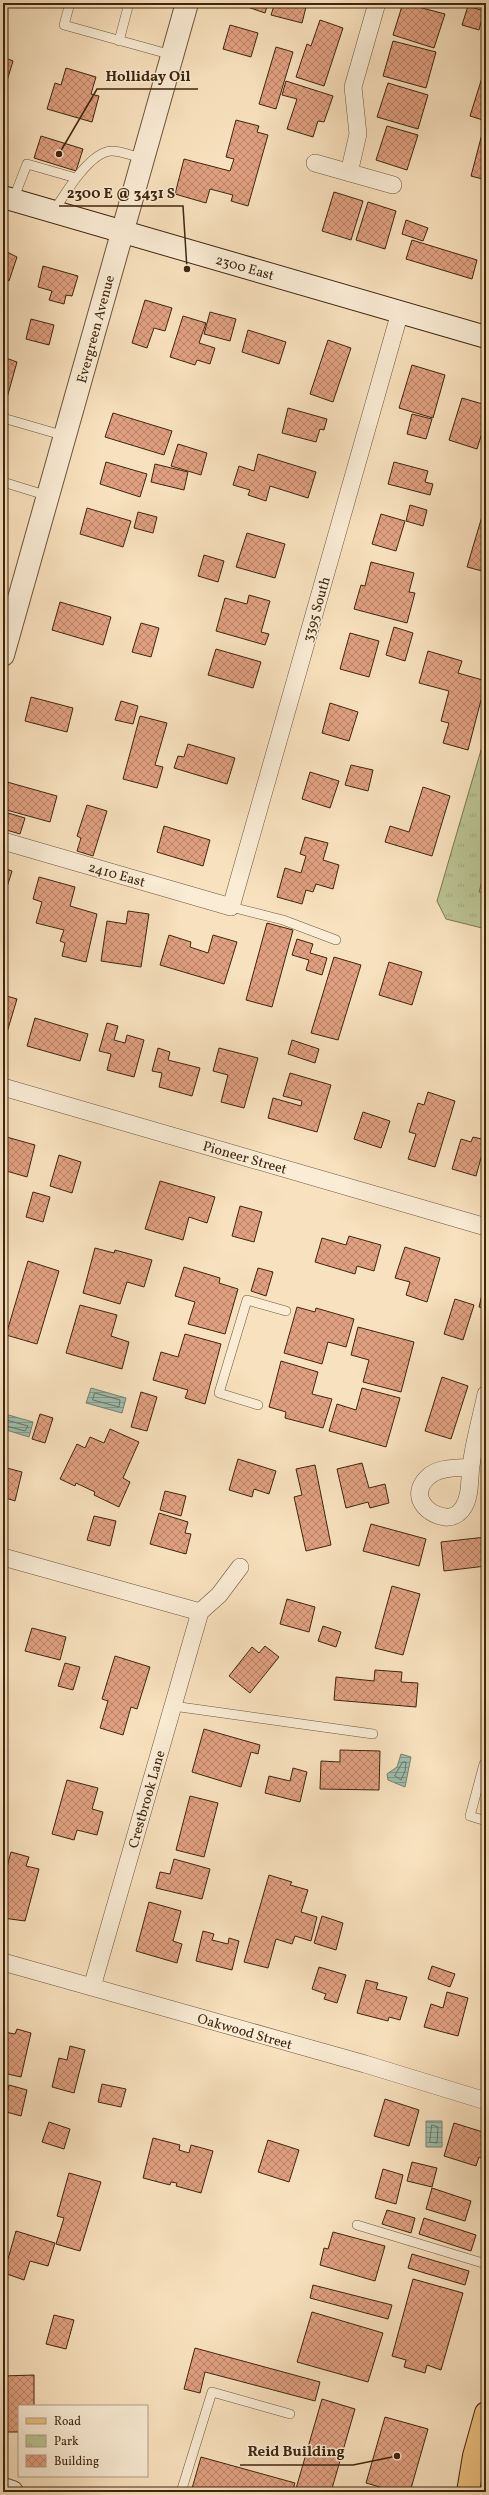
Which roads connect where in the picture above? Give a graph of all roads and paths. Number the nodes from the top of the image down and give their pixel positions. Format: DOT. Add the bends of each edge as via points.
graph roads {
  1 [pos="70,3"];
  2 [pos="129,3"];
  3 [pos="187,3"];
  4 [pos="377,3"];
  5 [pos="119,41"];
  6 [pos="172,56"];
  7 [pos="142,158"];
  8 [pos="315,163"];
  9 [pos="349,173"];
  10 [pos="76,178"];
  11 [pos="393,185"];
  12 [pos="8,199"];
  13 [pos="54,212"];
  14 [pos="121,231"];
  15 [pos="400,312"];
  16 [pos="486,337"];
  17 [pos="3,418"];
  18 [pos="66,436"];
  19 [pos="3,482"];
  20 [pos="48,496"];
  21 [pos="3,656"];
  22 [pos="3,841"];
  23 [pos="232,907"];
  24 [pos="336,940"];
  25 [pos="3,1087"];
  26 [pos="486,1227"];
  27 [pos="286,1311"];
  28 [pos="486,1394"];
  29 [pos="258,1405"];
  30 [pos="470,1467"];
  31 [pos="3,1557"];
  32 [pos="240,1566"];
  33 [pos="200,1612"];
  34 [pos="173,1706"];
  35 [pos="373,1734"];
  36 [pos="486,1765"];
  37 [pos="486,1821"];
  38 [pos="3,1962"];
  39 [pos="92,1987"];
  40 [pos="486,2101"];
  41 [pos="357,2225"];
  42 [pos="486,2264"];
  43 [pos="486,2413"];
  44 [pos="290,2414"];
  45 [pos="474,2456"];
  46 [pos="3,2489"];
  47 [pos="12,2492"];
  48 [pos="181,2492"];
  49 [pos="456,2492"];
  50 [pos="468,2492"];
  1 -- 5 [label="lane" via="64,25"];
  2 -- 5 [label="lane"];
  3 -- 6 [label="street, Evergreen Avenue"];
  4 -- 9 [label="street" via="353,87 358,134"];
  5 -- 6 [label="lane"];
  6 -- 7 [label="street, Evergreen Avenue"];
  7 -- 10 [label="lane" via="107,152 93,160"];
  7 -- 14 [label="street, Evergreen Avenue"];
  8 -- 9 [label="street"];
  9 -- 11 [label="street"];
  10 -- 12 [label="lane" via="27,164"];
  10 -- 13 [label="lane"];
  12 -- 13 [label="street, 2300 East"];
  13 -- 14 [label="street, 2300 East"];
  14 -- 15 [label="street, 2300 East"];
  14 -- 18 [label="street, Evergreen Avenue"];
  15 -- 16 [label="street, 2300 East"];
  15 -- 23 [label="street, 3395 South"];
  17 -- 18 [label="lane"];
  18 -- 20 [label="street, Evergreen Avenue"];
  19 -- 20 [label="lane"];
  20 -- 21 [label="street, Evergreen Avenue"];
  22 -- 23 [label="street, 2410 East"];
  23 -- 24 [label="lane" via="283,920"];
  25 -- 26 [label="street, Pioneer Street"];
  27 -- 29 [label="lane" via="247,1300 219,1393"];
  28 -- 30 [label="street"];
  31 -- 33 [label="street"];
  32 -- 33 [label="street" via="219,1595"];
  33 -- 34 [label="street, Crestbrook Lane"];
  34 -- 35 [label="lane"];
  34 -- 39 [label="street, Crestbrook Lane"];
  36 -- 37 [label="lane" via="484,1764 470,1816"];
  38 -- 39 [label="street, Oakwood Street"];
  39 -- 40 [label="street, Oakwood Street"];
  41 -- 42 [label="lane"];
  43 -- 45 [label="main road"];
  44 -- 48 [label="lane" via="212,2392"];
  45 -- 49 [label="main road"];
  45 -- 50 [label="main road"];
  46 -- 47 [label="street"];
}
